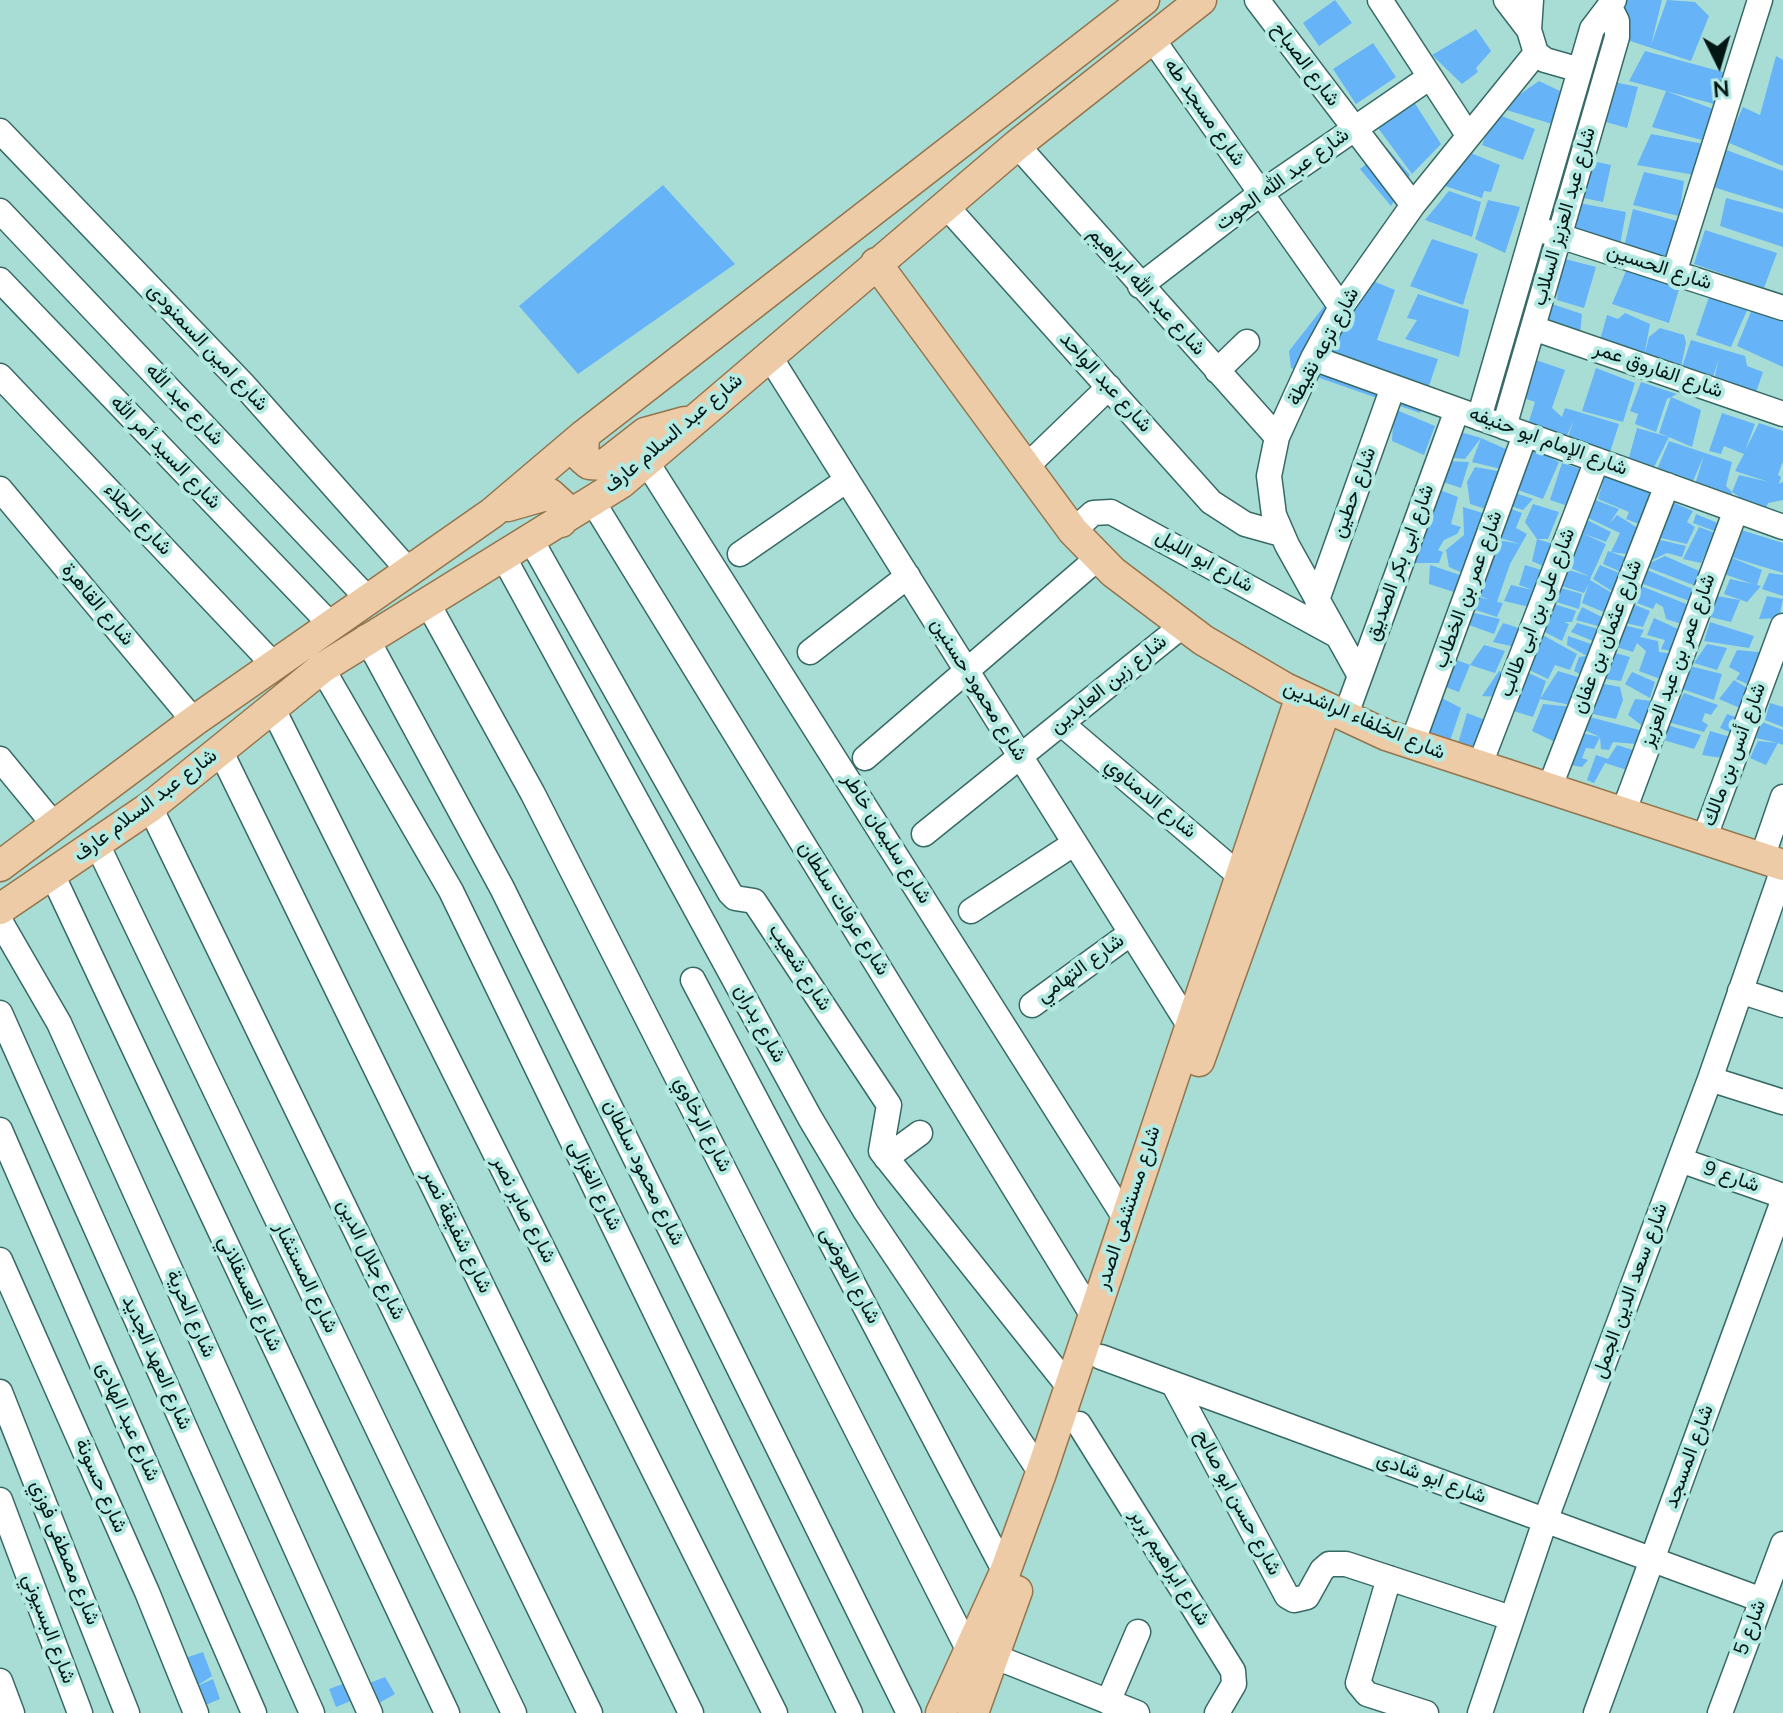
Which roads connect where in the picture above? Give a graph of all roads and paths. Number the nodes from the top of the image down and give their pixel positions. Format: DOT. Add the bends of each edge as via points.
graph roads {
  1 [pos="1144,0"];
  2 [pos="1201,0"];
  3 [pos="1257,0"];
  4 [pos="1380,0"];
  5 [pos="1506,0"];
  6 [pos="1531,0"];
  7 [pos="1760,0"];
  8 [pos="1612,4"];
  9 [pos="1151,37"];
  10 [pos="1532,42"];
  11 [pos="1580,70"];
  12 [pos="1430,77"];
  13 [pos="1353,130"];
  14 [pos="0,131"];
  15 [pos="1468,135"];
  16 [pos="1017,145"];
  17 [pos="1261,193"];
  18 [pos="1413,205"];
  19 [pos="947,207"];
  20 [pos="0,211"];
  21 [pos="1534,227"];
  22 [pos="1560,236"];
  23 [pos="876,263"];
  24 [pos="1674,273"];
  25 [pos="0,280"];
  26 [pos="1140,286"];
  27 [pos="1781,300"];
  28 [pos="1341,307"];
  29 [pos="1533,328"];
  30 [pos="1247,342"];
  31 [pos="768,354"];
  32 [pos="1313,358"];
  33 [pos="1217,371"];
  34 [pos="0,376"];
  35 [pos="1109,387"];
  36 [pos="1393,387"];
  37 [pos="1468,414"];
  38 [pos="1783,414"];
  39 [pos="691,421"];
  40 [pos="1515,431"];
  41 [pos="584,435"];
  42 [pos="1277,437"];
  43 [pos="1597,460"];
  44 [pos="646,461"];
  45 [pos="1026,467"];
  46 [pos="847,480"];
  47 [pos="1667,485"];
  48 [pos="0,489"];
  49 [pos="593,502"];
  50 [pos="1736,510"];
  51 [pos="492,513"];
  52 [pos="561,522"];
  53 [pos="1783,527"];
  54 [pos="1073,531"];
  55 [pos="1281,534"];
  56 [pos="531,540"];
  57 [pos="740,554"];
  58 [pos="1099,557"];
  59 [pos="504,558"];
  60 [pos="408,570"];
  61 [pos="908,576"];
  62 [pos="368,599"];
  63 [pos="1317,600"];
  64 [pos="427,602"];
  65 [pos="331,625"];
  66 [pos="1182,626"];
  67 [pos="1783,626"];
  68 [pos="1336,635"];
  69 [pos="366,637"];
  70 [pos="810,652"];
  71 [pos="274,665"];
  72 [pos="322,668"];
  73 [pos="967,671"];
  74 [pos="1360,676"];
  75 [pos="272,707"];
  76 [pos="1324,707"];
  77 [pos="194,721"];
  78 [pos="1062,724"];
  79 [pos="1412,744"];
  80 [pos="220,750"];
  81 [pos="1021,757"];
  82 [pos="865,758"];
  83 [pos="0,759"];
  84 [pos="1479,767"];
  85 [pos="1549,789"];
  86 [pos="1783,797"];
  87 [pos="150,807"];
  88 [pos="1623,813"];
  89 [pos="55,826"];
  90 [pos="924,834"];
  91 [pos="1704,839"];
  92 [pos="1075,843"];
  93 [pos="97,844"];
  94 [pos="1776,864"];
  95 [pos="0,866"];
  96 [pos="52,874"];
  97 [pos="1239,875"];
  98 [pos="0,909"];
  99 [pos="971,911"];
  100 [pos="0,921"];
  101 [pos="1131,933"];
  102 [pos="693,980"];
  103 [pos="1740,991"];
  104 [pos="1032,1005"];
  105 [pos="1783,1005"];
  106 [pos="0,1013"];
  107 [pos="1189,1025"];
  108 [pos="1710,1079"];
  109 [pos="1783,1102"];
  110 [pos="920,1133"];
  111 [pos="1,1134"];
  112 [pos="886,1158"];
  113 [pos="1680,1160"];
  114 [pos="1783,1199"];
  115 [pos="1125,1218"];
  116 [pos="0,1260"];
  117 [pos="1093,1316"];
  118 [pos="1101,1357"];
  119 [pos="1174,1385"];
  120 [pos="1069,1387"];
  121 [pos="0,1392"];
  122 [pos="1079,1424"];
  123 [pos="1041,1473"];
  124 [pos="0,1500"];
  125 [pos="1545,1521"];
  126 [pos="1783,1544"];
  127 [pos="1652,1560"];
  128 [pos="1005,1572"];
  129 [pos="1389,1578"];
  130 [pos="1762,1600"];
  131 [pos="1511,1618"];
  132 [pos="1138,1632"];
  133 [pos="981,1654"];
  134 [pos="0,1681"];
  135 [pos="1108,1702"];
  136 [pos="942,1712"];
  137 [pos="12,1713"];
  138 [pos="80,1713"];
  139 [pos="127,1713"];
  140 [pos="196,1713"];
  141 [pos="254,1713"];
  142 [pos="312,1713"];
  143 [pos="370,1713"];
  144 [pos="447,1713"];
  145 [pos="514,1713"];
  146 [pos="590,1713"];
  147 [pos="691,1713"];
  148 [pos="775,1713"];
  149 [pos="850,1713"];
  150 [pos="909,1713"];
  151 [pos="973,1713"];
  152 [pos="1137,1713"];
  153 [pos="1217,1713"];
  154 [pos="1426,1713"];
  155 [pos="1480,1713"];
  156 [pos="1596,1713"];
  157 [pos="1720,1713"];
  1 -- 41 [label="main road, شارع عبد السلام عارف"];
  2 -- 9 [label="main road, شارع عبد السلام عارف"];
  3 -- 13 [label="street, شارع الصباح"];
  4 -- 12 [label="street"];
  5 -- 10 [label="street"];
  6 -- 10 [label="street"];
  7 -- 24 [label="street"];
  8 -- 11 [label="street, شارع عبد العزيز السلاب" via="1594,22"];
  8 -- 22 [label="street, شارع عبد العزيز السلاب" via="1617,37"];
  9 -- 16 [label="main road, شارع عبد السلام عارف"];
  9 -- 17 [label="street, شارع مسجد طه"];
  10 -- 11 [label="street"];
  10 -- 15 [label="street, شارع ترعه نقيطة"];
  11 -- 21 [label="street, شارع عبد العزيز السلاب"];
  12 -- 13 [label="street, شارع عبد الله الحوت"];
  12 -- 15 [label="street"];
  13 -- 17 [label="street, شارع عبد الله الحوت"];
  13 -- 18 [label="street, شارع الصباح"];
  14 -- 60 [label="street, شارع امين السمنودى" via="242,383"];
  15 -- 18 [label="street, شارع ترعه نقيطة"];
  16 -- 19 [label="main road, شارع عبد السلام عارف"];
  16 -- 26 [label="street, شارع عبد الله ابراهيم"];
  17 -- 26 [label="street, شارع عبد الله الحوت"];
  17 -- 28 [label="street, شارع مسجد طه"];
  18 -- 28 [label="street, شارع ترعه نقيطة"];
  19 -- 23 [label="main road, شارع عبد السلام عارف"];
  19 -- 35 [label="street, شارع عبد الواحد"];
  20 -- 62 [label="street, شارع عبد الله"];
  21 -- 22 [label="street, شارع الحسين"];
  21 -- 37 [label="street, شارع عبد العزيز السلاب"];
  22 -- 24 [label="street, شارع الحسين"];
  22 -- 29 [label="street, شارع عبد العزيز السلاب"];
  23 -- 31 [label="main road, شارع عبد السلام عارف"];
  23 -- 45 [label="main road, شارع الخلفاء الراشدين"];
  24 -- 27 [label="street, شارع الحسين"];
  25 -- 65 [label="street, شارع السيد أمر الله"];
  26 -- 33 [label="street, شارع عبد الله ابراهيم"];
  28 -- 32 [label="street, شارع ترعه نقيطة"];
  29 -- 38 [label="street, شارع الفاروق عمر"];
  29 -- 40 [label="street, شارع عبد العزيز السلاب"];
  30 -- 33 [label="street"];
  31 -- 39 [label="main road, شارع عبد السلام عارف"];
  31 -- 46 [label="street, شارع محمود حسنين"];
  32 -- 36 [label="street, شارع الإمام ابو حنيفه"];
  32 -- 42 [label="street, شارع ترعه نقيطة"];
  33 -- 42 [label="street, شارع عبد الله ابراهيم"];
  34 -- 71 [label="street, شارع الجلاء"];
  35 -- 45 [label="street"];
  35 -- 55 [label="street, شارع عبد الواحد" via="1211,502 1245,524"];
  36 -- 37 [label="street, شارع الإمام ابو حنيفه"];
  36 -- 63 [label="street, شارع حطين"];
  37 -- 40 [label="street, شارع الإمام ابو حنيفه"];
  37 -- 74 [label="street, شارع ابى بكر الصديق"];
  39 -- 41 [label="main road" via="656,427 611,462 596,466 583,459"];
  39 -- 44 [label="main road, شارع عبد السلام عارف"];
  40 -- 43 [label="street, شارع الإمام ابو حنيفه"];
  40 -- 79 [label="street, شارع عمر بن الخطاب"];
  41 -- 51 [label="main road, شارع عبد السلام عارف"];
  42 -- 55 [label="street, شارع ترعه نقيطة" via="1269,476"];
  43 -- 47 [label="street, شارع الإمام ابو حنيفه"];
  43 -- 84 [label="street, شارع على بن ابى طالب"];
  44 -- 49 [label="main road, شارع عبد السلام عارف"];
  44 -- 115 [label="street, شارع سليمان خاطر"];
  45 -- 54 [label="main road, شارع الخلفاء الراشدين"];
  46 -- 57 [label="street"];
  46 -- 61 [label="street, شارع محمود حسنين"];
  47 -- 50 [label="street, شارع الإمام ابو حنيفه"];
  47 -- 85 [label="street, شارع عثمان بن عفان"];
  48 -- 77 [label="street, شارع القاهرة"];
  49 -- 52 [label="main road, شارع عبد السلام عارف"];
  49 -- 117 [label="street, شارع عرفات سلطان"];
  50 -- 53 [label="street, شارع الإمام ابو حنيفه"];
  50 -- 88 [label="street, شارع عمر بن عبد العزيز"];
  51 -- 52 [label="main road" via="550,494 562,505"];
  51 -- 60 [label="main road, شارع عبد السلام عارف"];
  52 -- 56 [label="main road, شارع عبد السلام عارف"];
  54 -- 58 [label="main road, شارع الخلفاء الراشدين"];
  54 -- 68 [label="street, شارع ابو الليل" via="1093,513 1111,512"];
  55 -- 63 [label="street, شارع ترعه نقيطة"];
  56 -- 59 [label="main road, شارع عبد السلام عارف"];
  56 -- 112 [label="street, شارع شعيب" via="730,893 754,901 889,1105 881,1147"];
  58 -- 66 [label="main road, شارع الخلفاء الراشدين"];
  58 -- 73 [label="street"];
  59 -- 64 [label="main road, شارع عبد السلام عارف"];
  59 -- 123 [label="street, شارع بدران" via="810,1118 866,1212"];
  60 -- 62 [label="main road, شارع عبد السلام عارف"];
  61 -- 70 [label="street"];
  61 -- 73 [label="street, شارع محمود حسنين"];
  62 -- 65 [label="main road, شارع عبد السلام عارف"];
  63 -- 68 [label="street, شارع ترعه نقيطة"];
  64 -- 69 [label="main road, شارع عبد السلام عارف"];
  64 -- 133 [label="street, شارع الرخاوي" via="533,794"];
  65 -- 71 [label="main road, شارع عبد السلام عارف"];
  66 -- 76 [label="main road, شارع الخلفاء الراشدين"];
  66 -- 78 [label="street, شارع زين العابدين"];
  67 -- 91 [label="street, شارع أنس بن مالك"];
  68 -- 74 [label="street, شارع ترعه نقيطة"];
  69 -- 72 [label="main road, شارع عبد السلام عارف"];
  69 -- 150 [label="street, شارع محمود سلطان" via="502,888"];
  71 -- 77 [label="main road, شارع عبد السلام عارف"];
  72 -- 75 [label="main road, شارع عبد السلام عارف"];
  72 -- 149 [label="street, شارع الغزالى" via="451,891"];
  73 -- 81 [label="street, شارع محمود حسنين"];
  73 -- 82 [label="street"];
  74 -- 76 [label="street, شارع ابى بكر الصديق"];
  75 -- 80 [label="main road, شارع عبد السلام عارف"];
  75 -- 148 [label="street, شارع صابر نصر"];
  76 -- 79 [label="main road, شارع الخلفاء الراشدين"];
  76 -- 97 [label="main road, شارع مستشفى الصدر"];
  76 -- 118 [label="main road, شارع مستشفى الصدر"];
  77 -- 89 [label="main road, شارع عبد السلام عارف"];
  78 -- 81 [label="street, شارع زين العابدين"];
  78 -- 97 [label="street, شارع الدمناوي"];
  79 -- 84 [label="main road, شارع الخلفاء الراشدين"];
  80 -- 87 [label="main road, شارع عبد السلام عارف"];
  80 -- 147 [label="street, شارع شفيقة نصر"];
  81 -- 90 [label="street, شارع زين العابدين"];
  81 -- 92 [label="street, شارع محمود حسنين"];
  83 -- 89 [label="street"];
  84 -- 85 [label="main road, شارع الخلفاء الراشدين"];
  85 -- 88 [label="main road, شارع الخلفاء الراشدين"];
  86 -- 94 [label="street, شارع سعد الدين الجمل"];
  87 -- 93 [label="main road, شارع عبد السلام عارف"];
  87 -- 146 [label="street, شارع جلال الدين"];
  88 -- 91 [label="main road, شارع الخلفاء الراشدين"];
  89 -- 95 [label="main road, شارع عبد السلام عارف"];
  91 -- 94 [label="main road, شارع الخلفاء الراشدين"];
  92 -- 99 [label="street"];
  92 -- 101 [label="street, شارع محمود حسنين"];
  93 -- 96 [label="main road, شارع عبد السلام عارف"];
  93 -- 145 [label="street, شارع المستشار"];
  94 -- 103 [label="street, شارع سعد الدين الجمل"];
  96 -- 98 [label="main road, شارع عبد السلام عارف"];
  96 -- 144 [label="street, شارع العسقلاني"];
  97 -- 107 [label="main road, شارع مستشفى الصدر"];
  100 -- 143 [label="street, شارع الحرية" via="59,1023"];
  101 -- 104 [label="street, شارع التهامي"];
  101 -- 107 [label="street, شارع محمود حسنين"];
  102 -- 128 [label="street, شارع العوضى"];
  103 -- 105 [label="street"];
  103 -- 108 [label="street, شارع سعد الدين الجمل"];
  106 -- 142 [label="street, شارع العهد الجديد"];
  107 -- 115 [label="main road, شارع مستشفى الصدر"];
  108 -- 109 [label="street"];
  108 -- 113 [label="street, شارع سعد الدين الجمل"];
  110 -- 112 [label="street"];
  111 -- 141 [label="street, شارع عبد الهادى"];
  112 -- 120 [label="street"];
  113 -- 114 [label="street, شارع 9"];
  113 -- 125 [label="street, شارع سعد الدين الجمل"];
  114 -- 127 [label="street, شارع المسجد"];
  115 -- 117 [label="main road, شارع مستشفى الصدر"];
  116 -- 140 [label="street, شارع حسونة"];
  117 -- 120 [label="main road, شارع مستشفى الصدر"];
  118 -- 119 [label="street, شارع ابو شادى"];
  118 -- 122 [label="main road, شارع مستشفى الصدر"];
  119 -- 125 [label="street, شارع ابو شادى"];
  119 -- 129 [label="street, شارع حسن ابو صالح" via="1287,1596 1307,1597 1329,1564"];
  120 -- 123 [label="main road, شارع مستشفى الصدر"];
  121 -- 139 [label="street, شارع مصطفى فوزي"];
  122 -- 133 [label="main road, شارع مستشفى الصدر"];
  122 -- 153 [label="street, شارع ابراهيم بربر" via="1233,1671 1234,1684"];
  123 -- 128 [label="main road, شارع مستشفى الصدر"];
  124 -- 138 [label="street, شارع البسيوني"];
  125 -- 127 [label="street, شارع ابو شادى"];
  125 -- 131 [label="street, شارع سعد الدين الجمل"];
  126 -- 130 [label="street, شارع 5"];
  127 -- 130 [label="street, شارع ابو شادى"];
  127 -- 156 [label="street, شارع المسجد"];
  128 -- 133 [label="main road, شارع مستشفى الصدر"];
  129 -- 131 [label="street"];
  129 -- 154 [label="street" via="1358,1683 1367,1694"];
  130 -- 157 [label="street, شارع 5"];
  131 -- 155 [label="street, شارع سعد الدين الجمل"];
  132 -- 135 [label="street"];
  133 -- 135 [label="street"];
  133 -- 136 [label="main road, شارع مستشفى الصدر"];
  133 -- 151 [label="main road, شارع مستشفى الصدر"];
  134 -- 137 [label="street"];
  135 -- 152 [label="street"];
}
